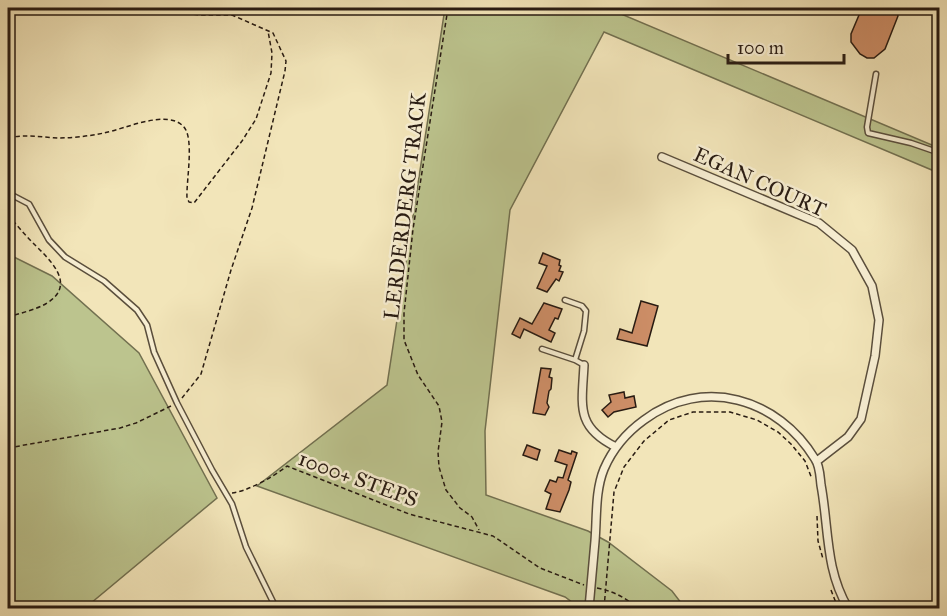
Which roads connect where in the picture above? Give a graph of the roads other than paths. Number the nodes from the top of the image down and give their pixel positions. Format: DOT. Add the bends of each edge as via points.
graph roads {
  1 [pos="876,74"];
  2 [pos="939,153"];
  3 [pos="662,158"];
  4 [pos="8,193"];
  5 [pos="566,300"];
  6 [pos="542,349"];
  7 [pos="575,360"];
  8 [pos="584,365"];
  9 [pos="616,447"];
  10 [pos="817,461"];
  11 [pos="276,609"];
  12 [pos="589,609"];
  13 [pos="848,609"];
  1 -- 2 [label="lane" via="868,133"];
  3 -- 10 [label="street, EGAN COURT" via="819,223 852,250 872,286 879,320 861,419 848,437"];
  4 -- 11 [label="lane" via="29,204 49,240 64,257 104,281 137,310 177,403 232,504 246,547"];
  5 -- 7 [label="lane" via="586,311"];
  6 -- 7 [label="lane"];
  7 -- 8 [label="lane"];
  8 -- 9 [label="street" via="583,417 589,428"];
  9 -- 10 [label="street" via="627,432 661,408 698,397 735,398 767,410 796,432"];
  9 -- 12 [label="street" via="604,470 598,497"];
  10 -- 13 [label="street" via="829,560"];
}
